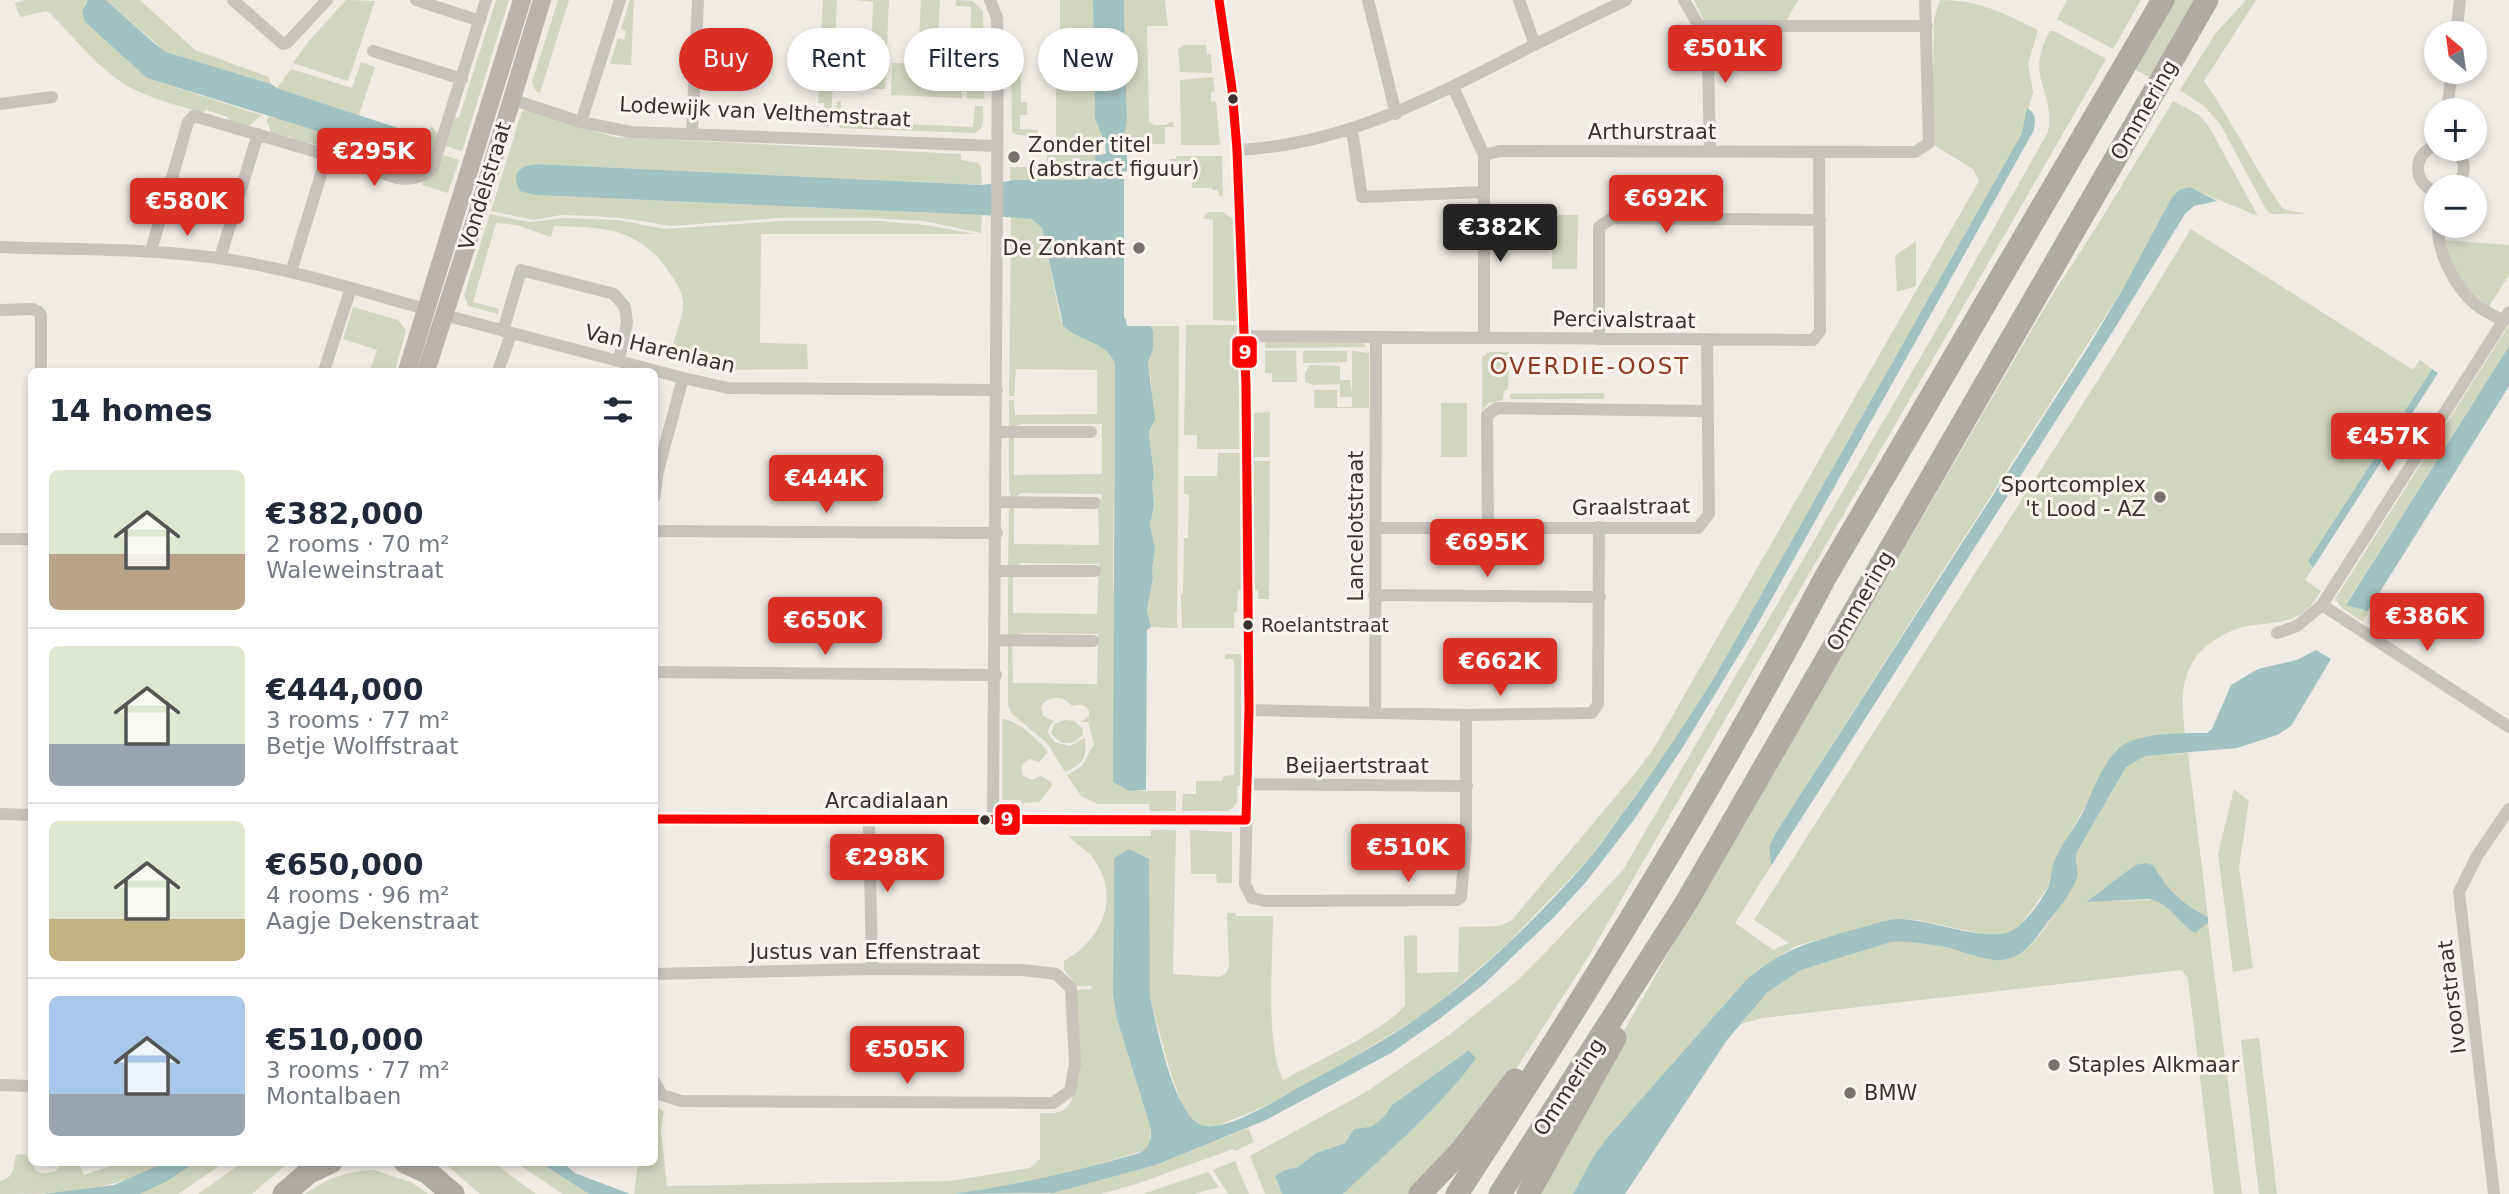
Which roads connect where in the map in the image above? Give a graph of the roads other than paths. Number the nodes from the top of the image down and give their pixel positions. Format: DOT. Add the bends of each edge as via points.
graph roads {
  1 [pos="233,0"];
  2 [pos="327,0"];
  3 [pos="416,0"];
  4 [pos="486,0"];
  5 [pos="522,0"];
  6 [pos="542,0"];
  7 [pos="620,0"];
  8 [pos="698,0"];
  9 [pos="990,0"];
  10 [pos="1219,0"];
  11 [pos="1368,0"];
  12 [pos="1519,0"];
  13 [pos="1626,0"];
  14 [pos="1684,0"];
  15 [pos="1925,0"];
  16 [pos="2162,0"];
  17 [pos="2207,0"];
  18 [pos="2225,0"];
  19 [pos="2460,0"];
  20 [pos="480,21"];
  21 [pos="2457,21"];
  22 [pos="1699,26"];
  23 [pos="1927,26"];
  24 [pos="2188,32"];
  25 [pos="1535,45"];
  26 [pos="373,51"];
  27 [pos="462,79"];
  28 [pos="1453,88"];
  29 [pos="492,94"];
  30 [pos="52,97"];
  31 [pos="511,99"];
  32 [pos="0,104"];
  33 [pos="1396,114"];
  34 [pos="581,122"];
  35 [pos="1352,130"];
  36 [pos="692,133"];
  37 [pos="258,134"];
  38 [pos="998,146"];
  39 [pos="1237,150"];
  40 [pos="1710,151"];
  41 [pos="1819,153"];
  42 [pos="2424,153"];
  43 [pos="327,155"];
  44 [pos="1485,155"];
  45 [pos="2424,186"];
  46 [pos="1483,192"];
  47 [pos="1820,220"];
  48 [pos="2439,238"];
  49 [pos="0,247"];
  50 [pos="151,251"];
  51 [pos="220,258"];
  52 [pos="290,272"];
  53 [pos="351,288"];
  54 [pos="426,309"];
  55 [pos="0,310"];
  56 [pos="444,315"];
  57 [pos="2506,317"];
  58 [pos="507,333"];
  59 [pos="1244,336"];
  60 [pos="1484,337"];
  61 [pos="1376,339"];
  62 [pos="1599,339"];
  63 [pos="1707,341"];
  64 [pos="619,360"];
  65 [pos="41,368"];
  66 [pos="325,368"];
  67 [pos="408,368"];
  68 [pos="427,368"];
  69 [pos="499,368"];
  70 [pos="647,368"];
  71 [pos="658,371"];
  72 [pos="683,378"];
  73 [pos="997,390"];
  74 [pos="1707,411"];
  75 [pos="996,432"];
  76 [pos="1091,432"];
  77 [pos="658,471"];
  78 [pos="995,502"];
  79 [pos="1095,503"];
  80 [pos="1600,527"];
  81 [pos="1375,528"];
  82 [pos="1488,529"];
  83 [pos="658,531"];
  84 [pos="997,533"];
  85 [pos="0,539"];
  86 [pos="28,539"];
  87 [pos="994,571"];
  88 [pos="1095,571"];
  89 [pos="1374,595"];
  90 [pos="1600,597"];
  91 [pos="2322,606"];
  92 [pos="2277,633"];
  93 [pos="995,640"];
  94 [pos="1093,641"];
  95 [pos="658,672"];
  96 [pos="996,675"];
  97 [pos="1249,710"];
  98 [pos="1375,713"];
  99 [pos="1466,715"];
  100 [pos="2509,727"];
  101 [pos="1246,785"];
  102 [pos="1467,786"];
  103 [pos="2509,809"];
  104 [pos="0,814"];
  105 [pos="28,814"];
  106 [pos="658,819"];
  107 [pos="993,819"];
  108 [pos="869,820"];
  109 [pos="1246,820"];
  110 [pos="1687,901"];
  111 [pos="872,969"];
  112 [pos="658,974"];
  113 [pos="1585,993"];
  114 [pos="0,1085"];
  115 [pos="28,1086"];
  116 [pos="658,1088"];
  117 [pos="305,1166"];
  118 [pos="325,1166"];
  119 [pos="414,1166"];
  120 [pos="439,1166"];
  121 [pos="286,1190"];
  122 [pos="452,1192"];
  123 [pos="1420,1194"];
  124 [pos="1457,1194"];
  125 [pos="1500,1194"];
  126 [pos="1528,1194"];
  127 [pos="2494,1194"];
  1 -- 2 [label="street" via="280,43 288,43"];
  3 -- 20 [label="street"];
  4 -- 20 [label="street"];
  5 -- 29 [label="street, Vondelstraat"];
  6 -- 31 [label="street, Vondelstraat"];
  7 -- 34 [label="street"];
  8 -- 36 [label="street"];
  9 -- 38 [label="street" via="997,18"];
  10 -- 39 [label="street"];
  11 -- 33 [label="street"];
  12 -- 25 [label="street"];
  13 -- 25 [label="street"];
  14 -- 22 [label="street"];
  15 -- 23 [label="street"];
  16 -- 113 [label="highway, Ommering" via="1826,576 1744,727"];
  17 -- 24 [label="highway, Ommering"];
  18 -- 24 [label="highway"];
  19 -- 21 [label="street"];
  20 -- 27 [label="street"];
  22 -- 23 [label="street"];
  22 -- 40 [label="street" via="1708,63"];
  23 -- 41 [label="street, Arthurstraat" via="1929,143 1907,154"];
  24 -- 110 [label="highway, Ommering"];
  25 -- 28 [label="street"];
  26 -- 27 [label="street"];
  27 -- 43 [label="street" via="438,159 422,176 397,178"];
  28 -- 33 [label="street"];
  28 -- 44 [label="street"];
  29 -- 31 [label="street, Lodewijk van Velthemstraat"];
  29 -- 54 [label="street, Vondelstraat"];
  30 -- 32 [label="street"];
  31 -- 34 [label="street, Lodewijk van Velthemstraat"];
  31 -- 56 [label="street, Vondelstraat"];
  33 -- 35 [label="street"];
  34 -- 36 [label="street, Lodewijk van Velthemstraat" via="631,132"];
  35 -- 39 [label="street" via="1298,144"];
  35 -- 46 [label="street" via="1362,197"];
  36 -- 38 [label="street, Lodewijk van Velthemstraat"];
  37 -- 43 [label="street"];
  37 -- 50 [label="street" via="200,116 188,122"];
  37 -- 51 [label="street"];
  38 -- 73 [label="street"];
  39 -- 59 [label="street"];
  40 -- 41 [label="street, Arthurstraat"];
  40 -- 44 [label="street, Arthurstraat" via="1500,151"];
  41 -- 47 [label="street, Percivalstraat"];
  42 -- 45 [label="street" via="2417,172"];
  43 -- 52 [label="street"];
  44 -- 46 [label="street"];
  46 -- 60 [label="street"];
  47 -- 62 [label="street" via="1612,218 1599,226"];
  47 -- 63 [label="street, Percivalstraat" via="1820,331 1812,340"];
  48 -- 57 [label="street" via="2463,292 2476,305"];
  49 -- 50 [label="street"];
  50 -- 51 [label="street"];
  51 -- 52 [label="street"];
  52 -- 53 [label="street"];
  53 -- 54 [label="street"];
  53 -- 66 [label="street"];
  54 -- 56 [label="street"];
  54 -- 67 [label="street, Vondelstraat"];
  55 -- 65 [label="street" via="39,312"];
  56 -- 58 [label="street, Van Harenlaan"];
  56 -- 68 [label="street, Vondelstraat"];
  57 -- 91 [label="street"];
  58 -- 64 [label="street, Van Harenlaan"];
  58 -- 64 [label="street" via="521,270 582,284 614,294 625,307"];
  58 -- 69 [label="street"];
  59 -- 61 [label="street, Percivalstraat"];
  59 -- 97 [label="street"];
  60 -- 61 [label="street, Percivalstraat"];
  60 -- 62 [label="street, Percivalstraat"];
  61 -- 81 [label="street, Lancelotstraat"];
  62 -- 63 [label="street, Percivalstraat"];
  63 -- 74 [label="street, Graalstraat"];
  64 -- 70 [label="street, Van Harenlaan"];
  71 -- 72 [label="street, Van Harenlaan"];
  72 -- 73 [label="street, Van Harenlaan" via="728,388"];
  72 -- 77 [label="street"];
  73 -- 75 [label="street"];
  74 -- 80 [label="street, Graalstraat" via="1709,514 1698,528"];
  74 -- 82 [label="street" via="1497,408 1488,415"];
  75 -- 76 [label="street"];
  75 -- 78 [label="street"];
  78 -- 79 [label="street"];
  78 -- 84 [label="street"];
  80 -- 82 [label="street, Graalstraat"];
  80 -- 90 [label="street"];
  81 -- 82 [label="street, Graalstraat"];
  81 -- 89 [label="street, Lancelotstraat"];
  83 -- 84 [label="street"];
  84 -- 87 [label="street"];
  85 -- 86 [label="street"];
  87 -- 88 [label="street"];
  87 -- 93 [label="street"];
  89 -- 90 [label="street"];
  89 -- 98 [label="street, Lancelotstraat"];
  90 -- 99 [label="street" via="1598,704 1592,713"];
  91 -- 92 [label="street" via="2297,626"];
  91 -- 100 [label="street"];
  93 -- 94 [label="street"];
  93 -- 96 [label="street"];
  95 -- 96 [label="street"];
  96 -- 107 [label="street"];
  97 -- 98 [label="street"];
  97 -- 101 [label="street"];
  98 -- 99 [label="street"];
  99 -- 102 [label="street"];
  101 -- 102 [label="street, Beijaertstraat"];
  101 -- 109 [label="street"];
  102 -- 109 [label="street" via="1463,892 1457,900 1252,898 1245,884"];
  103 -- 127 [label="street, Ivoorstraat" via="2459,892"];
  104 -- 105 [label="street"];
  106 -- 108 [label="street, Arcadialaan"];
  107 -- 108 [label="street, Arcadialaan"];
  107 -- 109 [label="street, Arcadialaan"];
  108 -- 111 [label="street"];
  110 -- 125 [label="highway, Ommering"];
  110 -- 126 [label="highway"];
  111 -- 112 [label="street, Justus van Effenstraat"];
  111 -- 116 [label="street, Justus van Effenstraat" via="1056,974 1071,988 1075,1064 1070,1091 1053,1103 681,1101 662,1095"];
  113 -- 123 [label="highway" via="1461,1151"];
  113 -- 124 [label="highway, Ommering"];
  114 -- 115 [label="street"];
  117 -- 121 [label="highway"];
  118 -- 121 [label="highway"];
  119 -- 122 [label="highway"];
  120 -- 122 [label="highway"];
}
